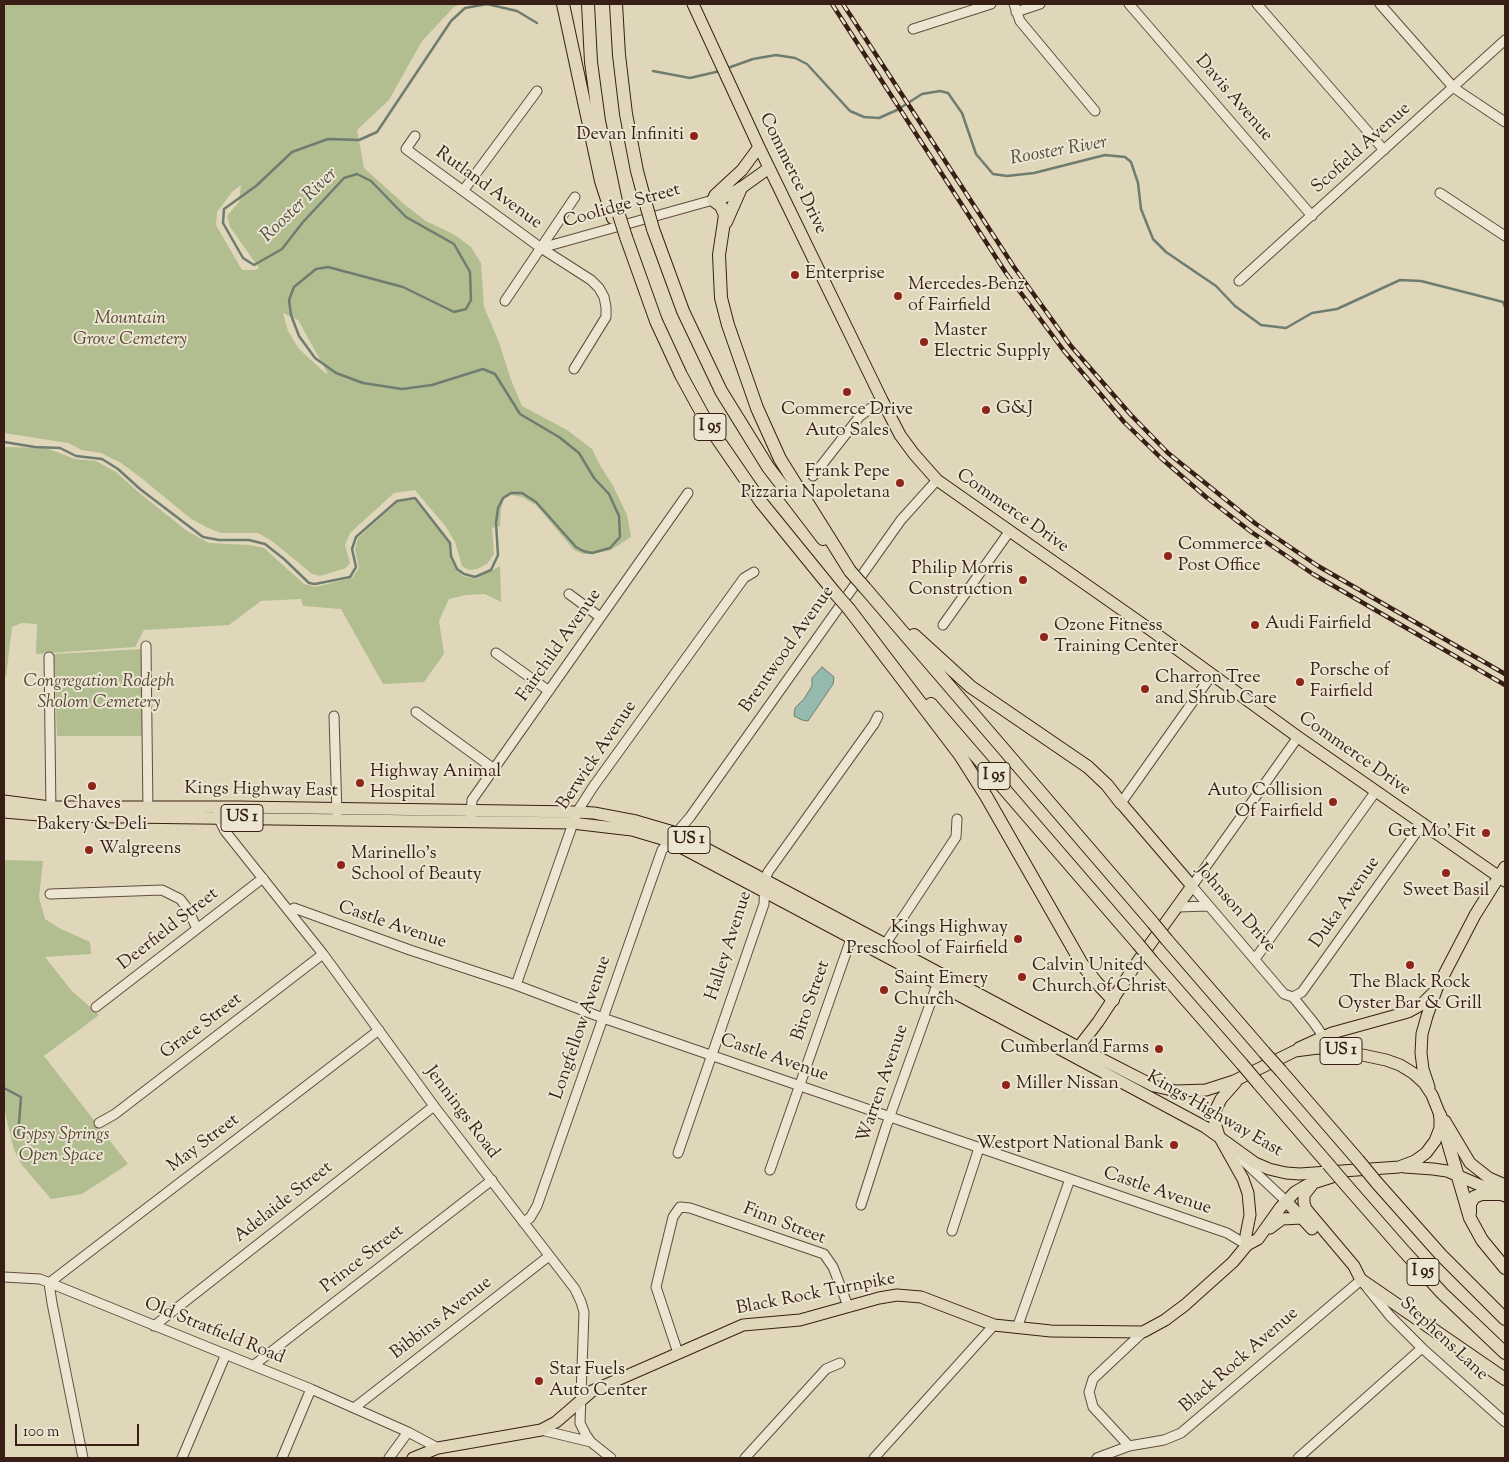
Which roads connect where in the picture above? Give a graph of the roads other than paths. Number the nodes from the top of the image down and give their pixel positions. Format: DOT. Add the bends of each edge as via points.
graph roads {
  1 [pos="563,4"];
  2 [pos="588,4"];
  3 [pos="616,4"];
  4 [pos="693,4"];
  5 [pos="991,4"];
  6 [pos="1040,4"];
  7 [pos="1129,4"];
  8 [pos="1257,4"];
  9 [pos="1380,4"];
  10 [pos="1015,8"];
  11 [pos="913,29"];
  12 [pos="1505,40"];
  13 [pos="1454,88"];
  14 [pos="537,91"];
  15 [pos="1095,111"];
  16 [pos="1505,122"];
  17 [pos="416,136"];
  18 [pos="759,147"];
  19 [pos="1384,150"];
  20 [pos="769,168"];
  21 [pos="741,188"];
  22 [pos="463,191"];
  23 [pos="1440,193"];
  24 [pos="575,198"];
  25 [pos="713,200"];
  26 [pos="616,216"];
  27 [pos="1312,216"];
  28 [pos="724,229"];
  29 [pos="1505,236"];
  30 [pos="541,248"];
  31 [pos="1239,281"];
  32 [pos="505,301"];
  33 [pos="574,369"];
  34 [pos="882,400"];
  35 [pos="813,476"];
  36 [pos="937,480"];
  37 [pos="688,493"];
  38 [pos="1009,532"];
  39 [pos="850,571"];
  40 [pos="754,572"];
  41 [pos="865,588"];
  42 [pos="569,594"];
  43 [pos="849,609"];
  44 [pos="600,617"];
  45 [pos="943,625"];
  46 [pos="146,646"];
  47 [pos="496,653"];
  48 [pos="49,657"];
  49 [pos="1211,676"];
  50 [pos="549,691"];
  51 [pos="416,712"];
  52 [pos="334,716"];
  53 [pos="878,716"];
  54 [pos="1298,737"];
  55 [pos="494,769"];
  56 [pos="1376,792"];
  57 [pos="4,801"];
  58 [pos="1121,803"];
  59 [pos="50,811"];
  60 [pos="4,812"];
  61 [pos="148,812"];
  62 [pos="217,812"];
  63 [pos="337,814"];
  64 [pos="470,816"];
  65 [pos="575,817"];
  66 [pos="957,819"];
  67 [pos="1423,822"];
  68 [pos="673,837"];
  69 [pos="1503,875"];
  70 [pos="262,878"];
  71 [pos="765,880"];
  72 [pos="1192,886"];
  73 [pos="765,893"];
  74 [pos="50,894"];
  75 [pos="1209,906"];
  76 [pos="1178,907"];
  77 [pos="289,911"];
  78 [pos="197,929"];
  79 [pos="853,933"];
  80 [pos="883,949"];
  81 [pos="323,954"];
  82 [pos="1255,959"];
  83 [pos="939,979"];
  84 [pos="516,985"];
  85 [pos="1437,988"];
  86 [pos="1292,997"];
  87 [pos="1113,1000"];
  88 [pos="96,1007"];
  89 [pos="603,1018"];
  90 [pos="379,1030"];
  91 [pos="1323,1036"];
  92 [pos="1075,1051"];
  93 [pos="1288,1054"];
  94 [pos="711,1055"];
  95 [pos="1241,1077"];
  96 [pos="799,1086"];
  97 [pos="1432,1095"];
  98 [pos="434,1106"];
  99 [pos="1439,1111"];
  100 [pos="890,1116"];
  101 [pos="99,1123"];
  102 [pos="1219,1136"];
  103 [pos="979,1148"];
  104 [pos="678,1153"];
  105 [pos="1356,1166"];
  106 [pos="1399,1167"];
  107 [pos="770,1170"];
  108 [pos="1457,1175"];
  109 [pos="1070,1179"];
  110 [pos="492,1180"];
  111 [pos="1315,1182"];
  112 [pos="1503,1191"];
  113 [pos="1286,1201"];
  114 [pos="860,1205"];
  115 [pos="1302,1218"];
  116 [pos="1470,1218"];
  117 [pos="523,1222"];
  118 [pos="952,1231"];
  119 [pos="1262,1235"];
  120 [pos="1247,1245"];
  121 [pos="549,1256"];
  122 [pos="1505,1268"];
  123 [pos="4,1277"];
  124 [pos="1361,1280"];
  125 [pos="49,1283"];
  126 [pos="848,1306"];
  127 [pos="1505,1320"];
  128 [pos="994,1325"];
  129 [pos="154,1326"];
  130 [pos="1017,1328"];
  131 [pos="1143,1332"];
  132 [pos="1422,1348"];
  133 [pos="678,1353"];
  134 [pos="1505,1353"];
  135 [pos="226,1354"];
  136 [pos="840,1363"];
  137 [pos="254,1365"];
  138 [pos="1505,1379"];
  139 [pos="311,1389"];
  140 [pos="580,1400"];
  141 [pos="354,1408"];
  142 [pos="1505,1422"];
  143 [pos="541,1430"];
  144 [pos="408,1432"];
  145 [pos="591,1442"];
  146 [pos="1129,1446"];
  147 [pos="438,1448"];
  148 [pos="83,1458"];
  149 [pos="182,1458"];
  150 [pos="282,1458"];
  151 [pos="389,1458"];
  152 [pos="413,1458"];
  153 [pos="611,1458"];
  154 [pos="745,1458"];
  155 [pos="874,1458"];
  156 [pos="1097,1458"];
  157 [pos="1298,1458"];
  1 -- 26 [label="highway" via="598,168"];
  2 -- 26 [label="highway, I 95" via="591,62"];
  3 -- 39 [label="highway, I 95, bridge" via="626,114 637,171 653,229 683,311 708,365 768,467"];
  4 -- 18 [label="main road, Commerce Drive"];
  5 -- 11 [label="street"];
  6 -- 10 [label="street"];
  7 -- 27 [label="street, Davis Avenue"];
  8 -- 19 [label="street"];
  9 -- 13 [label="street"];
  10 -- 15 [label="street" via="1020,21"];
  12 -- 13 [label="street, Scofield Avenue"];
  13 -- 16 [label="street"];
  13 -- 19 [label="street, Scofield Avenue"];
  14 -- 22 [label="street"];
  17 -- 22 [label="street, Rutland Avenue" via="406,149"];
  18 -- 20 [label="main road, Commerce Drive"];
  18 -- 25 [label="main road" via="742,170 714,195"];
  19 -- 27 [label="street, Scofield Avenue"];
  20 -- 21 [label="main road, Coolidge Street"];
  20 -- 34 [label="main road, Commerce Drive"];
  21 -- 25 [label="main road, Coolidge Street"];
  21 -- 28 [label="highway"];
  22 -- 30 [label="street, Rutland Avenue"];
  23 -- 29 [label="street"];
  24 -- 30 [label="street"];
  25 -- 28 [label="highway" via="723,210"];
  25 -- 30 [label="street, Coolidge Street"];
  26 -- 43 [label="highway, I 95, bridge" via="645,294 681,375 726,453 760,502"];
  27 -- 31 [label="street, Scofield Avenue"];
  28 -- 39 [label="highway" via="719,268 721,298 757,408 780,459"];
  30 -- 32 [label="street"];
  30 -- 33 [label="street, Rutland Avenue" via="591,280 604,297 606,317"];
  34 -- 35 [label="street" via="860,416"];
  34 -- 36 [label="main road, Commerce Drive" via="900,435"];
  36 -- 38 [label="main road, Commerce Drive"];
  36 -- 68 [label="street, Brentwood Avenue" via="903,517"];
  37 -- 44 [label="street, Fairchild Avenue"];
  38 -- 45 [label="street"];
  38 -- 49 [label="main road, Commerce Drive" via="1148,628"];
  39 -- 41 [label="highway, I 95, bridge"];
  40 -- 65 [label="street, Berwick Avenue" via="744,578 593,787"];
  41 -- 58 [label="highway" via="960,678 1088,767 1107,784"];
  41 -- 105 [label="highway, I 95, bridge" via="1281,1072"];
  42 -- 44 [label="street"];
  43 -- 87 [label="highway" via="960,755 1082,964"];
  43 -- 134 [label="highway, I 95, bridge" via="1427,1277"];
  44 -- 50 [label="street, Fairchild Avenue"];
  46 -- 61 [label="street"];
  47 -- 50 [label="street"];
  48 -- 59 [label="street"];
  49 -- 54 [label="main road, Commerce Drive"];
  49 -- 58 [label="street"];
  50 -- 55 [label="street, Fairchild Avenue"];
  51 -- 55 [label="street"];
  52 -- 63 [label="street"];
  53 -- 71 [label="street, Halley Avenue"];
  54 -- 56 [label="main road, Commerce Drive"];
  54 -- 72 [label="street"];
  55 -- 64 [label="street, Fairchild Avenue" via="472,800"];
  56 -- 67 [label="main road, Commerce Drive"];
  56 -- 82 [label="street"];
  57 -- 59 [label="main road, Kings Highway East / US 1"];
  58 -- 72 [label="main road, Johnson Drive"];
  59 -- 60 [label="main road, Kings Highway East / US 1"];
  59 -- 61 [label="main road, Kings Highway East / US 1"];
  61 -- 62 [label="main road, Kings Highway East / US 1"];
  62 -- 63 [label="main road, Kings Highway East / US 1"];
  62 -- 70 [label="street, Jennings Road" via="225,831"];
  63 -- 64 [label="main road, Kings Highway East / US 1"];
  64 -- 65 [label="main road, Kings Highway East / US 1"];
  65 -- 68 [label="main road, Kings Highway East / US 1" via="594,813 636,821"];
  65 -- 84 [label="street, Berwick Avenue"];
  66 -- 80 [label="street" via="956,838"];
  67 -- 69 [label="main road, Commerce Drive"];
  67 -- 86 [label="street, Duka Avenue" via="1302,992"];
  68 -- 71 [label="main road, Kings Highway East / US 1"];
  68 -- 73 [label="main road, Kings Highway East / US 1"];
  68 -- 89 [label="street, Longfellow Avenue" via="662,850"];
  69 -- 85 [label="main road" via="1475,915"];
  70 -- 77 [label="street, Jennings Road"];
  70 -- 78 [label="street, Deerfield Street"];
  71 -- 73 [label="street, Halley Avenue"];
  71 -- 79 [label="main road, Kings Highway East / US 1"];
  72 -- 75 [label="street, Johnson Drive"];
  72 -- 76 [label="main road"];
  73 -- 79 [label="main road, Kings Highway East / US 1"];
  73 -- 94 [label="street, Halley Avenue" via="764,904"];
  74 -- 78 [label="street" via="162,890 180,899"];
  75 -- 76 [label="street"];
  75 -- 82 [label="street, Johnson Drive"];
  76 -- 87 [label="main road"];
  77 -- 81 [label="street, Jennings Road"];
  77 -- 84 [label="street, Castle Avenue" via="294,908"];
  78 -- 88 [label="street, Deerfield Street"];
  79 -- 80 [label="main road, Kings Highway East / US 1"];
  79 -- 96 [label="street, Biro Street"];
  80 -- 83 [label="main road, Kings Highway East / US 1"];
  81 -- 90 [label="street, Jennings Road"];
  81 -- 101 [label="street, Grace Street"];
  82 -- 86 [label="street, Johnson Drive" via="1284,994"];
  83 -- 92 [label="main road, Kings Highway East / US 1"];
  83 -- 100 [label="street, Warren Avenue"];
  84 -- 89 [label="street, Castle Avenue"];
  85 -- 91 [label="main road" via="1426,1001 1408,1012"];
  85 -- 97 [label="main road" via="1421,1046 1423,1069"];
  86 -- 91 [label="street, Johnson Drive"];
  87 -- 92 [label="main road"];
  89 -- 94 [label="street, Castle Avenue"];
  89 -- 117 [label="street, Longfellow Avenue" via="537,1206 530,1218"];
  90 -- 98 [label="street, Jennings Road"];
  90 -- 125 [label="street, May Street"];
  91 -- 93 [label="main road"];
  92 -- 95 [label="main road, Kings Highway East / US 1" via="1169,1090 1206,1090"];
  92 -- 102 [label="main road, Kings Highway East / US 1"];
  93 -- 95 [label="main road, Kings Highway East / US 1"];
  93 -- 97 [label="main road, Kings Highway East / US 1" via="1318,1048 1386,1060 1413,1073"];
  94 -- 96 [label="street, Castle Avenue"];
  94 -- 104 [label="street, Halley Avenue"];
  95 -- 102 [label="main road" via="1229,1088 1216,1109 1214,1119"];
  96 -- 100 [label="street, Castle Avenue"];
  96 -- 107 [label="street, Biro Street"];
  97 -- 99 [label="main road, Kings Highway East / US 1"];
  98 -- 110 [label="street, Jennings Road"];
  98 -- 129 [label="street, Adelaide Street"];
  99 -- 106 [label="main road, Kings Highway East / US 1" via="1438,1134 1426,1152 1415,1161"];
  99 -- 108 [label="highway"];
  99 -- 112 [label="main road, US 1" via="1470,1163"];
  100 -- 103 [label="street, Castle Avenue"];
  100 -- 114 [label="street, Warren Avenue"];
  102 -- 105 [label="main road, Kings Highway East / US 1" via="1255,1162 1277,1172 1300,1174"];
  102 -- 113 [label="street, Stephens Lane"];
  102 -- 120 [label="main road" via="1248,1193"];
  103 -- 109 [label="street, Castle Avenue"];
  103 -- 118 [label="street"];
  105 -- 106 [label="main road, Kings Highway East / US 1"];
  105 -- 111 [label="main road, Black Rock Turnpike"];
  105 -- 127 [label="highway, I 95, bridge" via="1377,1183 1447,1262"];
  106 -- 108 [label="main road, US 1" via="1433,1168"];
  108 -- 112 [label="main road, US 1"];
  108 -- 116 [label="highway"];
  109 -- 120 [label="street, Castle Avenue" via="1227,1233"];
  109 -- 130 [label="street"];
  110 -- 117 [label="street, Jennings Road"];
  110 -- 137 [label="street, Prince Street"];
  111 -- 113 [label="main road, Black Rock Turnpike"];
  111 -- 124 [label="main road, Stephens Lane" via="1304,1196 1306,1209 1354,1266"];
  112 -- 116 [label="highway" via="1474,1197 1470,1204"];
  113 -- 115 [label="main road, Stephens Lane"];
  113 -- 119 [label="main road, Black Rock Turnpike"];
  115 -- 119 [label="main road" via="1282,1219"];
  115 -- 124 [label="main road, Stephens Lane"];
  116 -- 122 [label="highway" via="1482,1240"];
  117 -- 121 [label="street, Jennings Road"];
  119 -- 120 [label="main road, Black Rock Turnpike"];
  120 -- 131 [label="main road, Black Rock Turnpike" via="1185,1305"];
  121 -- 140 [label="street, Jennings Road" via="574,1289 584,1312"];
  121 -- 141 [label="street, Bibbins Avenue"];
  123 -- 125 [label="street, Old Stratfield Road" via="31,1277"];
  124 -- 132 [label="street, Stephens Lane"];
  124 -- 138 [label="highway"];
  124 -- 146 [label="street, Black Rock Avenue" via="1181,1433 1164,1440"];
  125 -- 129 [label="street, Old Stratfield Road"];
  125 -- 148 [label="street"];
  126 -- 128 [label="main road, Black Rock Turnpike" via="897,1295 921,1297"];
  126 -- 133 [label="main road, Black Rock Turnpike" via="800,1320 743,1325"];
  126 -- 133 [label="street, Finn Street" via="833,1267 824,1254 680,1207 672,1217 656,1287"];
  128 -- 130 [label="main road, Black Rock Turnpike"];
  128 -- 155 [label="street"];
  129 -- 135 [label="street, Old Stratfield Road"];
  130 -- 131 [label="main road, Black Rock Turnpike"];
  131 -- 146 [label="street" via="1093,1379 1089,1392 1093,1407"];
  132 -- 142 [label="street, Stephens Lane"];
  132 -- 157 [label="street"];
  133 -- 140 [label="main road, Black Rock Turnpike" via="592,1391"];
  135 -- 137 [label="street, Old Stratfield Road"];
  135 -- 149 [label="street"];
  136 -- 154 [label="street" via="826,1369"];
  137 -- 139 [label="street, Old Stratfield Road"];
  139 -- 141 [label="street, Old Stratfield Road"];
  139 -- 150 [label="street"];
  140 -- 143 [label="main road, Black Rock Turnpike" via="556,1422"];
  140 -- 145 [label="street, Jennings Road" via="580,1423"];
  141 -- 144 [label="street, Old Stratfield Road"];
  143 -- 145 [label="street"];
  143 -- 147 [label="main road, Black Rock Turnpike"];
  144 -- 147 [label="street, Old Stratfield Road"];
  144 -- 151 [label="street"];
  145 -- 153 [label="street, Jennings Road"];
  146 -- 156 [label="street, Black Rock Avenue"];
  147 -- 152 [label="main road, Black Rock Turnpike"];
}
